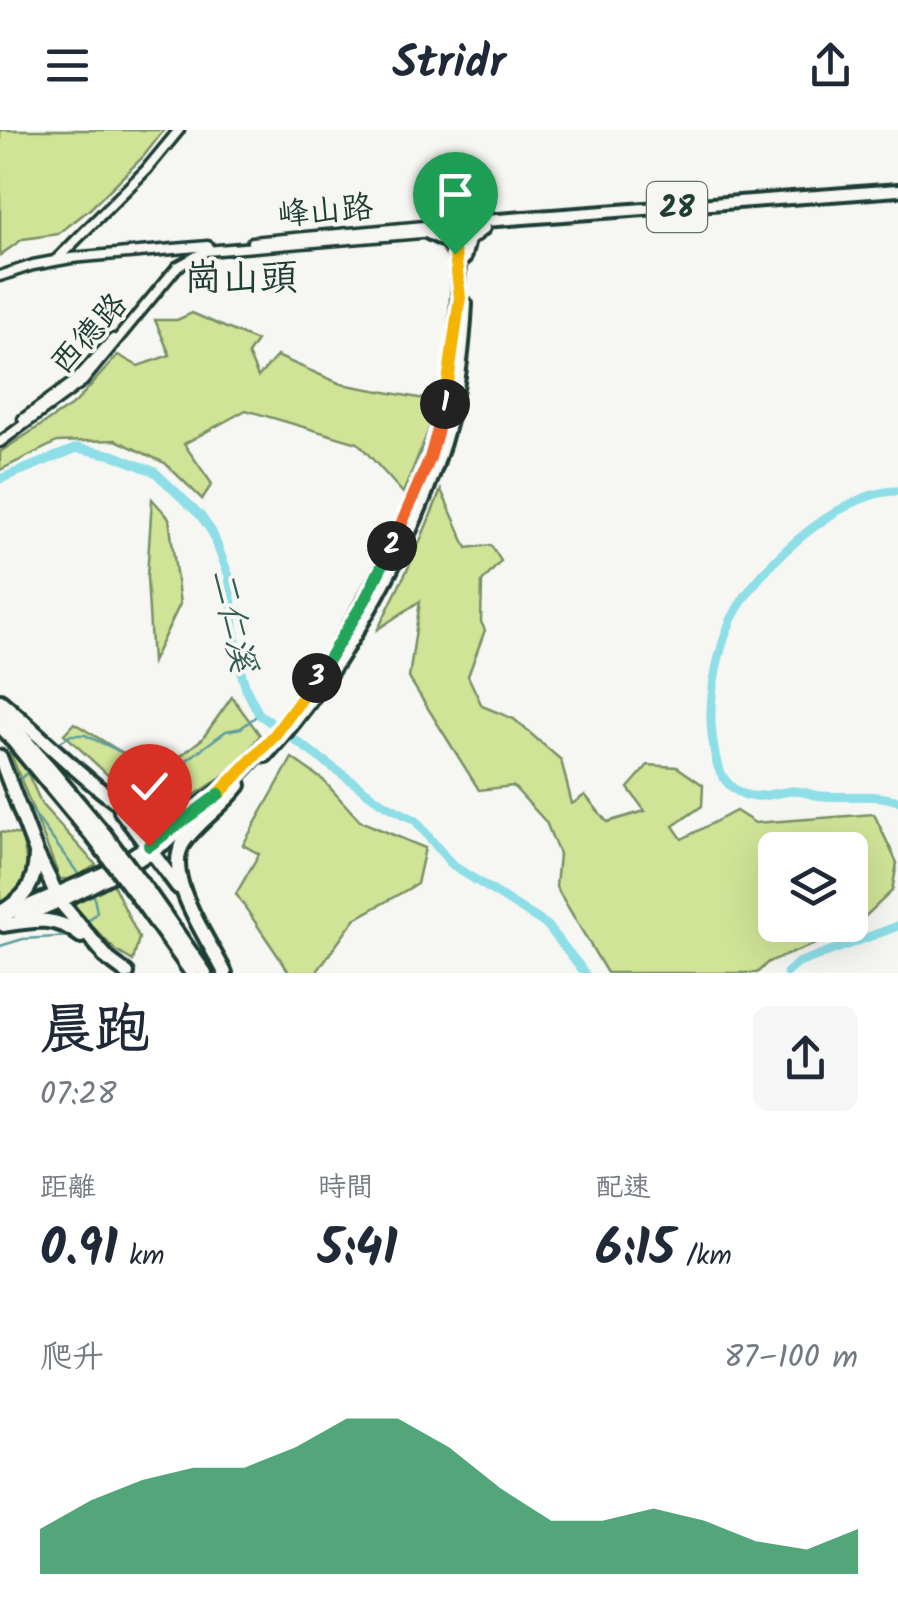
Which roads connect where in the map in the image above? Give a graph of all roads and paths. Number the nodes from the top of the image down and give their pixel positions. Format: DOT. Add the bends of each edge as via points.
graph roads {
  1 [pos="179,130"];
  2 [pos="898,192"];
  3 [pos="460,227"];
  4 [pos="484,228"];
  5 [pos="428,233"];
  6 [pos="201,250"];
  7 [pos="461,259"];
  8 [pos="56,260"];
  9 [pos="0,276"];
  10 [pos="0,439"];
  11 [pos="0,700"];
  12 [pos="0,710"];
  13 [pos="0,725"];
  14 [pos="0,757"];
  15 [pos="238,781"];
  16 [pos="64,792"];
  17 [pos="110,798"];
  18 [pos="152,849"];
  19 [pos="36,852"];
  20 [pos="143,894"];
  21 [pos="185,897"];
  22 [pos="62,903"];
  23 [pos="1,921"];
  24 [pos="110,961"];
  25 [pos="127,973"];
  26 [pos="192,973"];
  27 [pos="204,973"];
  28 [pos="225,973"];
  1 -- 8 [label="street"];
  2 -- 3 [label="main road, 峰山路 / 28"];
  2 -- 4 [label="main road, 峰山路 / 28"];
  3 -- 4 [label="main road, 峰山路 / 28"];
  3 -- 5 [label="street, 峰山路"];
  3 -- 6 [label="street, 峰山路"];
  3 -- 7 [label="main road"];
  4 -- 7 [label="main road"];
  5 -- 6 [label="street, 峰山路"];
  5 -- 7 [label="main road"];
  6 -- 8 [label="street, 峰山路"];
  6 -- 10 [label="street, 西德路" via="177,267 103,359"];
  7 -- 15 [label="main road" via="448,390 403,525 369,602 300,716"];
  8 -- 9 [label="street, 峰山路"];
  11 -- 17 [label="highway"];
  12 -- 16 [label="highway"];
  13 -- 16 [label="highway"];
  14 -- 19 [label="highway"];
  15 -- 17 [label="highway" via="162,822 142,820"];
  15 -- 18 [label="main road"];
  15 -- 21 [label="highway" via="182,846 176,865"];
  16 -- 20 [label="highway, bridge"];
  17 -- 18 [label="highway"];
  18 -- 21 [label="highway"];
  18 -- 22 [label="main road"];
  19 -- 22 [label="highway"];
  19 -- 23 [label="highway" via="30,890"];
  20 -- 26 [label="highway"];
  20 -- 27 [label="highway"];
  21 -- 28 [label="highway"];
  22 -- 23 [label="main road"];
  22 -- 24 [label="highway"];
  23 -- 24 [label="highway" via="54,921"];
  24 -- 25 [label="highway"];
}
